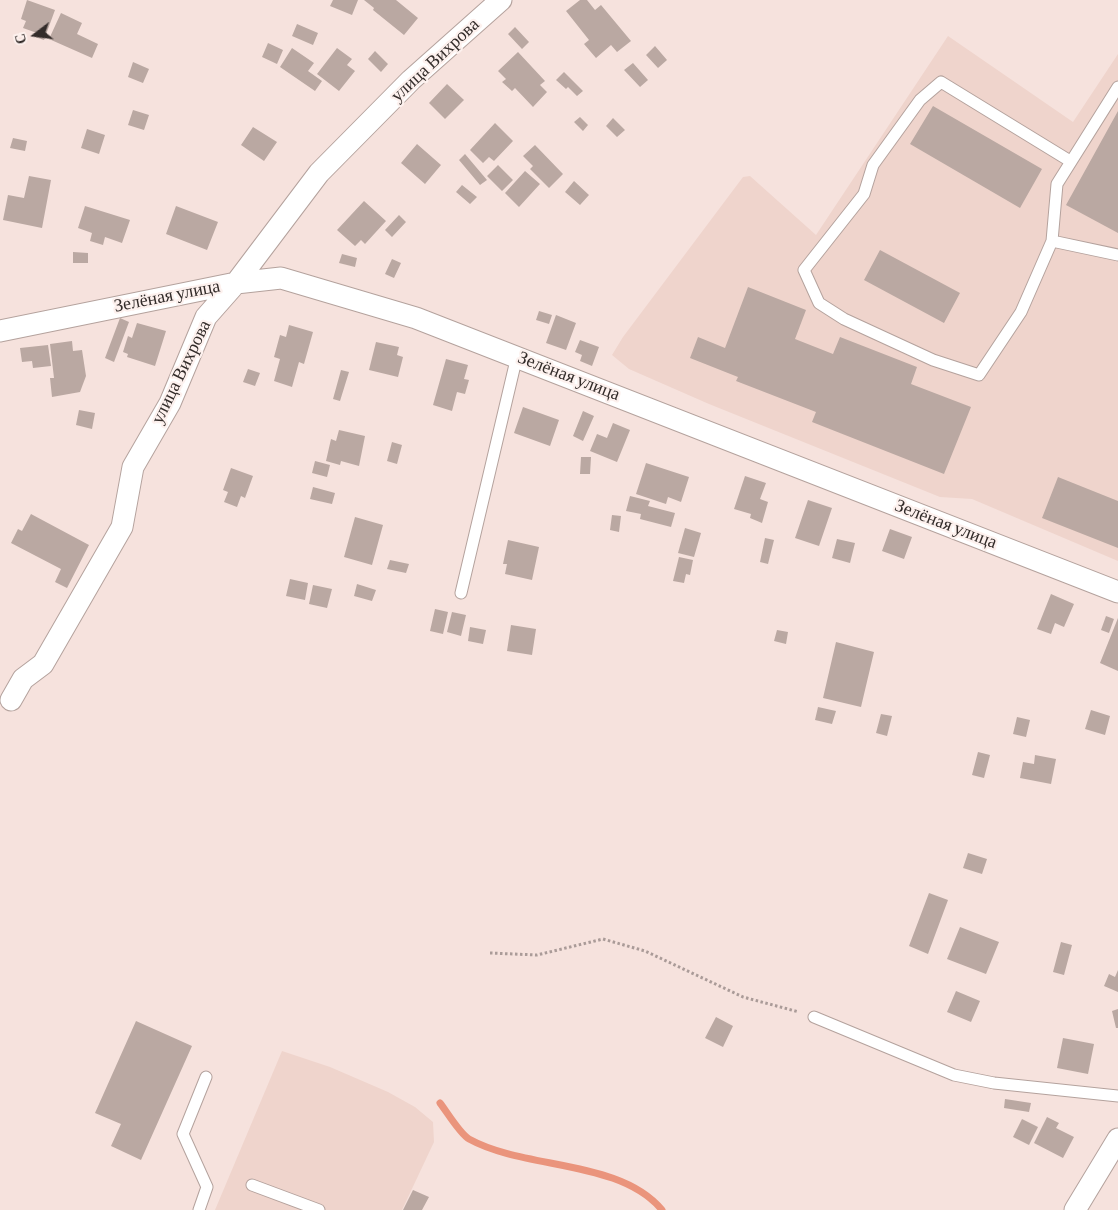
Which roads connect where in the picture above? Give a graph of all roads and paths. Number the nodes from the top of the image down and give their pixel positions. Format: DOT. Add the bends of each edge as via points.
graph roads {
  1 [pos="501,0"];
  2 [pos="1118,87"];
  3 [pos="1070,161"];
  4 [pos="1052,241"];
  5 [pos="1118,254"];
  6 [pos="236,283"];
  7 [pos="0,331"];
  8 [pos="517,356"];
  9 [pos="1118,592"];
  10 [pos="460,593"];
  11 [pos="11,700"];
  12 [pos="490,953"];
  13 [pos="814,1016"];
  14 [pos="206,1077"];
  15 [pos="1118,1096"];
  16 [pos="1118,1139"];
  17 [pos="252,1184"];
  18 [pos="199,1210"];
  19 [pos="319,1210"];
  20 [pos="1075,1210"];
  1 -- 6 [label="street, улица Вихрова" via="411,80 319,173"];
  2 -- 3 [label="lane"];
  3 -- 4 [label="lane" via="1057,184"];
  3 -- 4 [label="lane" via="941,82 920,100 873,165 864,194 804,270 819,304 933,360 979,375 1021,312"];
  4 -- 5 [label="lane"];
  6 -- 7 [label="street, Зелёная улица"];
  6 -- 8 [label="street, Зелёная улица" via="281,278 416,318"];
  6 -- 11 [label="street, улица Вихрова" via="206,317 170,403 132,467 122,527 43,664 23,680"];
  8 -- 9 [label="street, Зелёная улица"];
  8 -- 10 [label="lane"];
  12 -- 13 [label="path" via="537,955 603,939 645,951 743,997"];
  13 -- 15 [label="lane" via="954,1075 994,1083"];
  14 -- 18 [label="lane" via="183,1134 208,1186"];
  16 -- 20 [label="street"];
  17 -- 19 [label="lane"];
}
